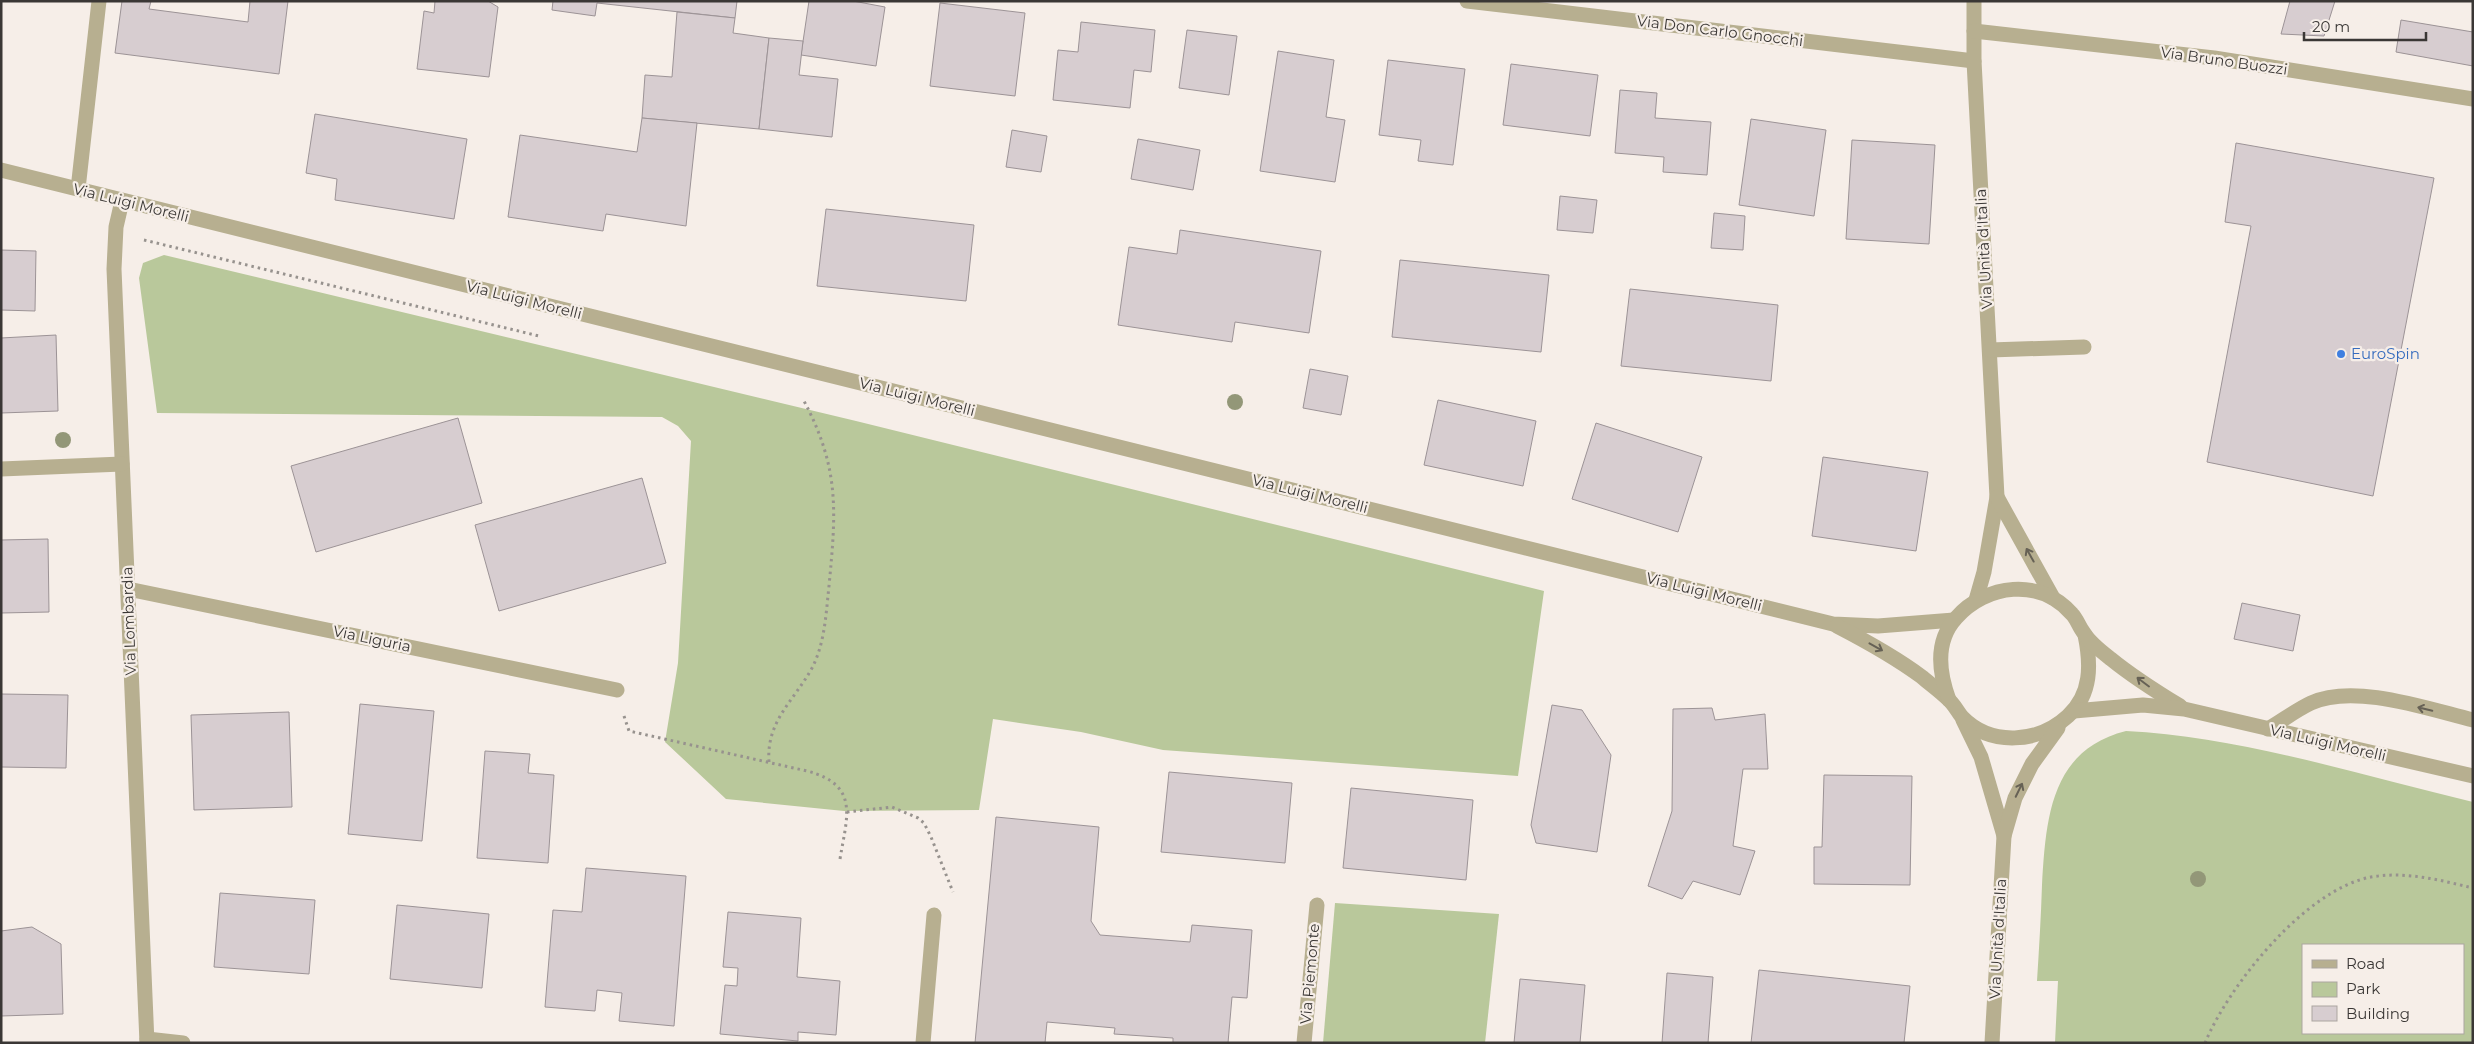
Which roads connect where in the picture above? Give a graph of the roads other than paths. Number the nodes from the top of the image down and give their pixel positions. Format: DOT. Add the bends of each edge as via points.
graph roads {
  1 [pos="99,1"];
  2 [pos="1467,1"];
  3 [pos="1974,1"];
  4 [pos="1974,31"];
  5 [pos="1974,61"];
  6 [pos="2473,99"];
  7 [pos="1,170"];
  8 [pos="78,189"];
  9 [pos="122,200"];
  10 [pos="2084,347"];
  11 [pos="1990,350"];
  12 [pos="122,464"];
  13 [pos="1,469"];
  14 [pos="1996,497"];
  15 [pos="128,589"];
  16 [pos="2053,598"];
  17 [pos="1976,600"];
  18 [pos="1954,620"];
  19 [pos="1833,624"];
  20 [pos="2085,635"];
  21 [pos="617,690"];
  22 [pos="1949,700"];
  23 [pos="2184,708"];
  24 [pos="2069,716"];
  25 [pos="1962,718"];
  26 [pos="2473,720"];
  27 [pos="2268,729"];
  28 [pos="2473,776"];
  29 [pos="2004,836"];
  30 [pos="1317,905"];
  31 [pos="934,915"];
  32 [pos="147,1041"];
  33 [pos="183,1043"];
  34 [pos="923,1043"];
  35 [pos="1304,1043"];
  36 [pos="1992,1043"];
  1 -- 8 [label="street"];
  2 -- 5 [label="street, Via Don Carlo Gnocchi"];
  3 -- 4 [label="street, Via Unità d'Italia"];
  4 -- 5 [label="street, Via Unità d'Italia"];
  4 -- 6 [label="street, Via Bruno Buozzi" via="2214,58"];
  5 -- 11 [label="street, Via Unità d'Italia"];
  7 -- 8 [label="street, Via Luigi Morelli"];
  8 -- 9 [label="street, Via Luigi Morelli"];
  9 -- 12 [label="street, Via Lombardia" via="116,227 114,269"];
  9 -- 19 [label="street, Via Luigi Morelli"];
  10 -- 11 [label="street"];
  11 -- 14 [label="street, Via Unità d'Italia"];
  12 -- 13 [label="street"];
  12 -- 15 [label="street, Via Lombardia"];
  16 -- 14 [label="street, Via Unità d'Italia, one-way"];
  14 -- 17 [label="street, Via Unità d'Italia" via="1984,572"];
  15 -- 21 [label="street, Via Liguria"];
  15 -- 32 [label="street, Via Lombardia"];
  16 -- 17 [label="street, Via Luigi Morelli" via="2030,589 2004,588"];
  16 -- 20 [label="street, Via Luigi Morelli" via="2072,614"];
  17 -- 18 [label="street, Via Luigi Morelli"];
  18 -- 19 [label="street, Via Luigi Morelli" via="1878,626"];
  18 -- 22 [label="street, Via Luigi Morelli" via="1944,637 1940,657 1941,680"];
  19 -- 22 [label="street, Via Luigi Morelli, one-way" via="1881,649"];
  23 -- 20 [label="street, Via Luigi Morelli, one-way" via="2112,660"];
  20 -- 24 [label="street, Via Luigi Morelli" via="2090,659 2088,685"];
  22 -- 25 [label="street, Via Luigi Morelli"];
  23 -- 24 [label="street, Via Luigi Morelli" via="2143,705"];
  23 -- 27 [label="street, Via Luigi Morelli"];
  24 -- 25 [label="street, Via Luigi Morelli" via="2045,733 2023,739 1981,731"];
  29 -- 24 [label="street, Via Unità d'Italia, one-way" via="2015,798 2032,764"];
  25 -- 29 [label="street, Via Unità d'Italia" via="1980,757"];
  26 -- 27 [label="street, one-way" via="2360,696 2339,696 2312,703"];
  27 -- 28 [label="street, Via Luigi Morelli"];
  29 -- 36 [label="street, Via Unità d'Italia"];
  30 -- 35 [label="street, Via Piemonte"];
  31 -- 34 [label="street"];
  32 -- 33 [label="street"];
}
